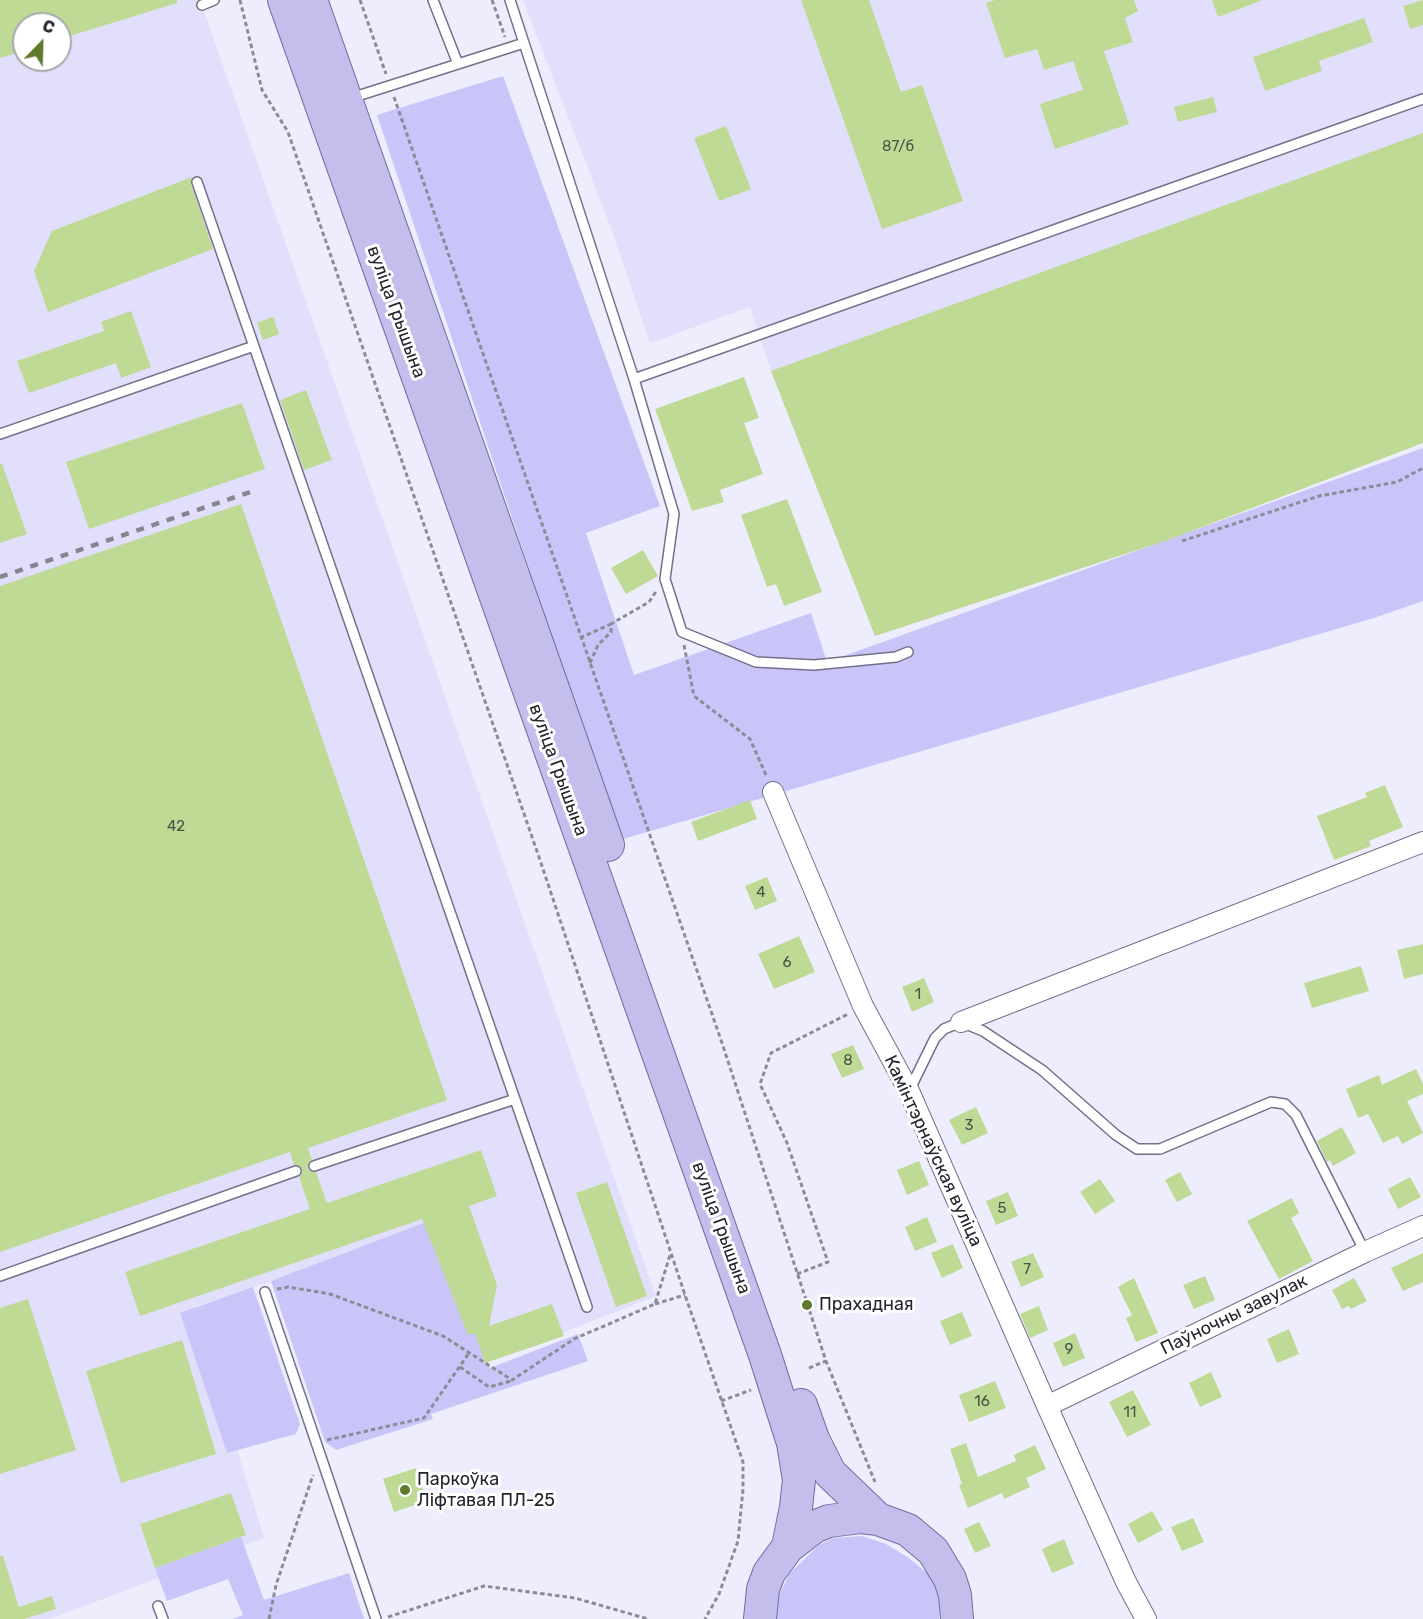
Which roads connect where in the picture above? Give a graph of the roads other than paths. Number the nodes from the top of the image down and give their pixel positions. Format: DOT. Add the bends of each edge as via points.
graph roads {
  1 [pos="214,0"];
  2 [pos="284,0"];
  3 [pos="311,0"];
  4 [pos="433,0"];
  5 [pos="510,0"];
  6 [pos="202,5"];
  7 [pos="524,43"];
  8 [pos="458,64"];
  9 [pos="1423,99"];
  10 [pos="335,103"];
  11 [pos="196,182"];
  12 [pos="254,346"];
  13 [pos="634,380"];
  14 [pos="0,434"];
  15 [pos="908,652"];
  16 [pos="773,792"];
  17 [pos="1423,842"];
  18 [pos="961,1022"];
  19 [pos="909,1091"];
  20 [pos="515,1100"];
  21 [pos="314,1166"];
  22 [pos="296,1171"];
  23 [pos="1423,1226"];
  24 [pos="1365,1252"];
  25 [pos="0,1276"];
  26 [pos="265,1292"];
  27 [pos="587,1307"];
  28 [pos="1047,1406"];
  29 [pos="878,1519"];
  30 [pos="788,1546"];
  31 [pos="763,1588"];
  32 [pos="158,1606"];
  33 [pos="163,1619"];
  34 [pos="376,1619"];
  35 [pos="738,1619"];
  36 [pos="760,1619"];
  37 [pos="957,1619"];
  38 [pos="1146,1619"];
  1 -- 6 [label="lane"];
  2 -- 10 [label="main road, вуліца Грышына"];
  3 -- 10 [label="main road, вуліца Грышына"];
  4 -- 8 [label="lane"];
  5 -- 7 [label="lane"];
  7 -- 8 [label="lane"];
  7 -- 13 [label="lane"];
  8 -- 10 [label="lane"];
  9 -- 13 [label="lane"];
  10 -- 29 [label="main road, вуліца Грышына" via="679,1049 813,1439 830,1473"];
  10 -- 30 [label="main road, вуліца Грышына" via="793,1443 799,1480"];
  11 -- 12 [label="lane"];
  12 -- 14 [label="lane"];
  12 -- 20 [label="lane"];
  13 -- 15 [label="lane" via="674,514 665,579 682,632 756,662 814,665 896,657"];
  16 -- 19 [label="street, Камінтэрнаўская вуліца" via="863,1006"];
  17 -- 18 [label="street"];
  18 -- 19 [label="lane" via="935,1038"];
  18 -- 24 [label="lane" via="983,1031 1042,1070 1137,1149 1160,1149 1271,1102 1285,1104 1296,1115"];
  19 -- 28 [label="street, Камінтэрнаўская вуліца"];
  20 -- 21 [label="lane"];
  20 -- 27 [label="lane"];
  22 -- 25 [label="lane"];
  23 -- 24 [label="street, Паўночны завулак"];
  24 -- 28 [label="street, Паўночны завулак"];
  26 -- 34 [label="lane"];
  28 -- 38 [label="street, Камінтэрнаўская вуліца"];
  29 -- 30 [label="main road" via="829,1521"];
  29 -- 37 [label="main road" via="908,1530 933,1551 950,1579"];
  30 -- 31 [label="main road"];
  31 -- 35 [label="main road"];
  31 -- 36 [label="main road"];
  32 -- 33 [label="lane"];
}
